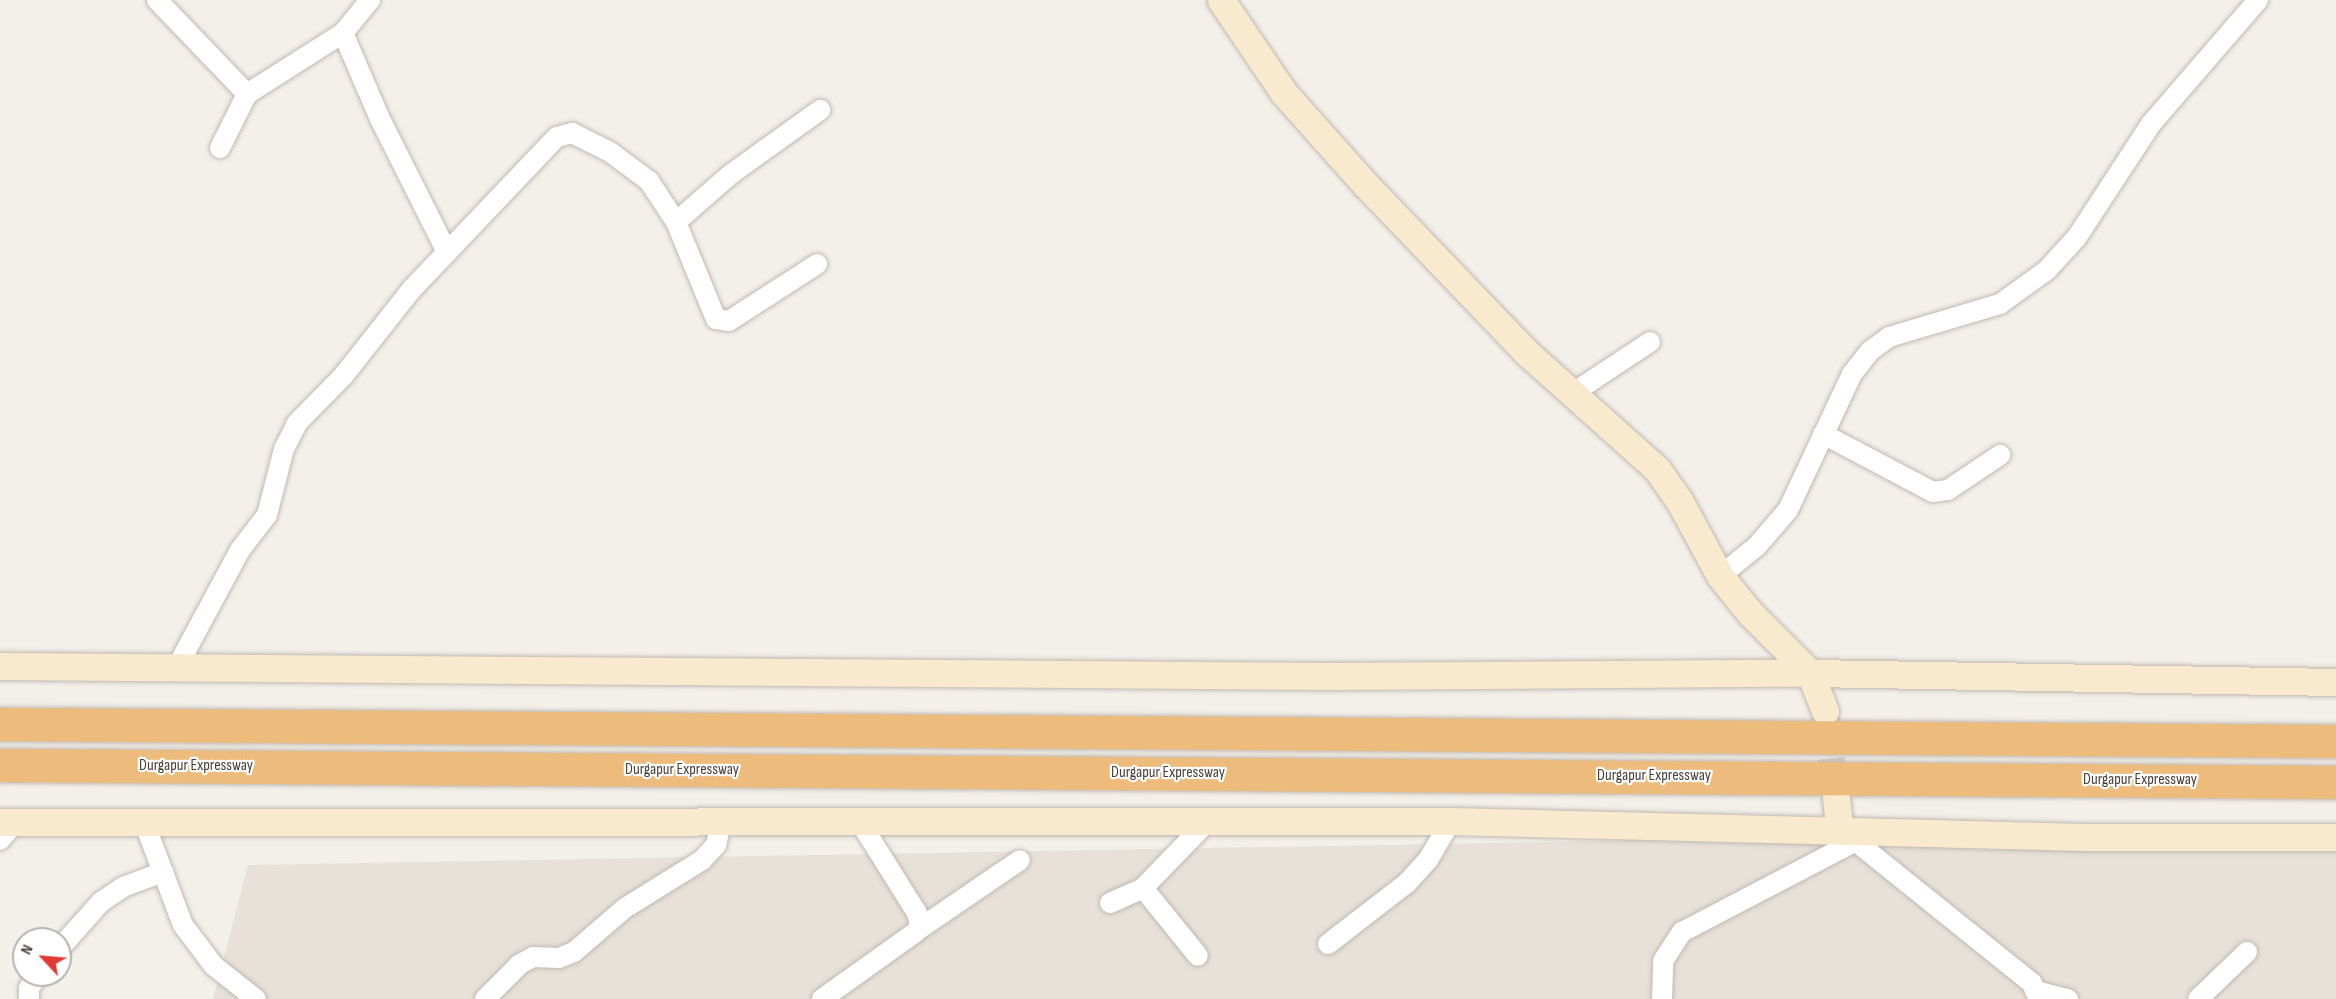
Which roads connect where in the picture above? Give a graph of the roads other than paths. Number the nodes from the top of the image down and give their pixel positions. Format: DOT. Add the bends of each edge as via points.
graph roads {
  1 [pos="158,0"];
  2 [pos="370,0"];
  3 [pos="1221,0"];
  4 [pos="2258,0"];
  5 [pos="344,33"];
  6 [pos="247,94"];
  7 [pos="820,110"];
  8 [pos="220,148"];
  9 [pos="676,222"];
  10 [pos="447,252"];
  11 [pos="817,264"];
  12 [pos="1650,342"];
  13 [pos="1570,395"];
  14 [pos="1823,435"];
  15 [pos="2000,455"];
  16 [pos="1720,576"];
  17 [pos="0,666"];
  18 [pos="177,667"];
  19 [pos="1810,673"];
  20 [pos="2336,682"];
  21 [pos="1825,711"];
  22 [pos="0,724"];
  23 [pos="2336,741"];
  24 [pos="7,766"];
  25 [pos="2336,782"];
  26 [pos="1836,797"];
  27 [pos="858,819"];
  28 [pos="722,820"];
  29 [pos="144,822"];
  30 [pos="1207,822"];
  31 [pos="1451,822"];
  32 [pos="5,828"];
  33 [pos="1846,835"];
  34 [pos="2336,837"];
  35 [pos="1020,860"];
  36 [pos="163,872"];
  37 [pos="1143,888"];
  38 [pos="1110,903"];
  39 [pos="919,929"];
  40 [pos="72,935"];
  41 [pos="1328,944"];
  42 [pos="2247,952"];
  43 [pos="1198,956"];
  44 [pos="2032,995"];
  45 [pos="256,999"];
  46 [pos="485,999"];
  47 [pos="822,999"];
  48 [pos="1662,999"];
  49 [pos="2068,999"];
  50 [pos="2198,999"];
  1 -- 6 [label="street"];
  2 -- 5 [label="street"];
  3 -- 13 [label="street" via="1260,62 1310,124"];
  4 -- 14 [label="street" via="2144,134 2061,257 2000,304 1880,343 1852,374"];
  5 -- 6 [label="street"];
  5 -- 10 [label="street" via="380,119"];
  6 -- 8 [label="street"];
  7 -- 9 [label="street" via="756,155"];
  9 -- 10 [label="street" via="662,197 635,169 610,152 565,133"];
  9 -- 11 [label="street" via="712,314 720,321 729,321"];
  10 -- 18 [label="street" via="411,289 344,375 297,423 284,449 267,515 236,557"];
  12 -- 13 [label="street"];
  13 -- 16 [label="street" via="1657,469 1680,502"];
  14 -- 15 [label="street" via="1933,492 1948,490"];
  14 -- 16 [label="street" via="1779,522"];
  16 -- 19 [label="street" via="1750,613"];
  17 -- 18 [label="street"];
  18 -- 19 [label="street" via="1326,676"];
  19 -- 20 [label="street"];
  19 -- 21 [label="street"];
  22 -- 23 [label="highway"];
  24 -- 25 [label="highway, Durgapur Expressway"];
  26 -- 33 [label="street"];
  27 -- 28 [label="street"];
  27 -- 30 [label="street"];
  27 -- 39 [label="street" via="917,913"];
  28 -- 29 [label="street"];
  28 -- 46 [label="street" via="716,845 702,860 625,908 574,952 559,958 533,957 520,964"];
  29 -- 32 [label="street"];
  29 -- 36 [label="street"];
  30 -- 31 [label="street"];
  30 -- 37 [label="street"];
  31 -- 33 [label="street"];
  31 -- 41 [label="street" via="1428,860 1407,883"];
  33 -- 34 [label="street"];
  33 -- 44 [label="street" via="2032,984"];
  33 -- 48 [label="street" via="1682,932 1663,961"];
  35 -- 39 [label="street"];
  36 -- 40 [label="street" via="123,887 101,902"];
  36 -- 45 [label="street" via="183,925 196,945"];
  37 -- 38 [label="street"];
  37 -- 43 [label="street"];
  39 -- 47 [label="street"];
  42 -- 50 [label="street"];
  44 -- 49 [label="street"];
}
